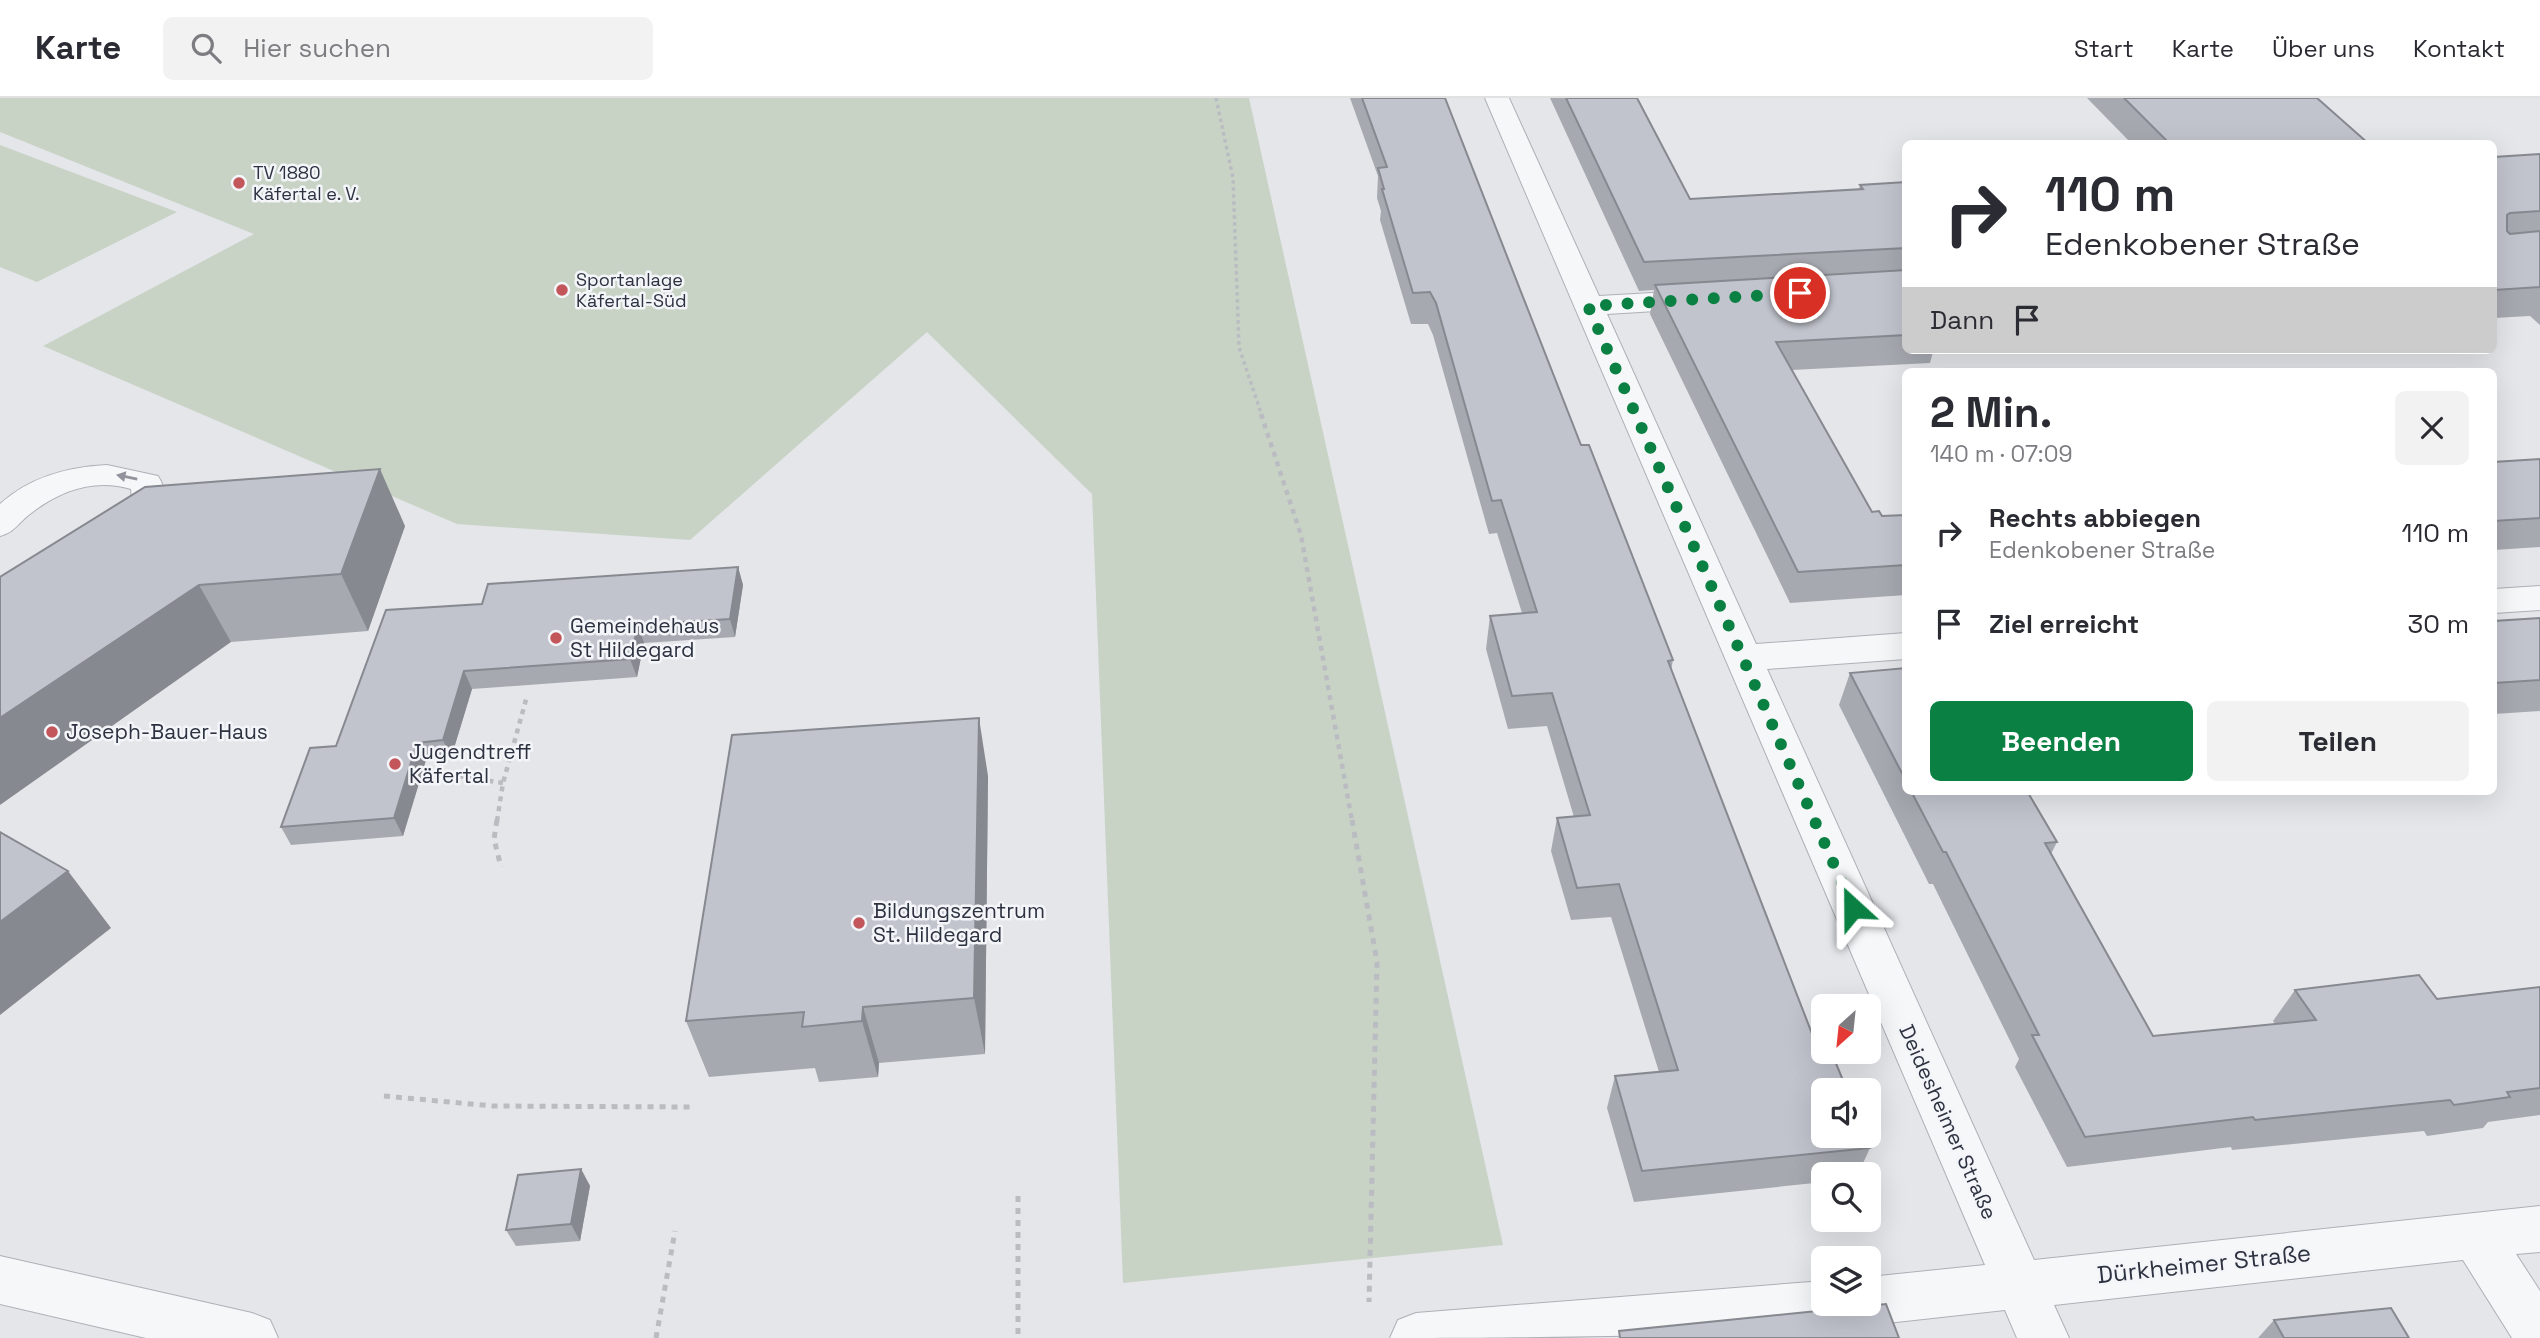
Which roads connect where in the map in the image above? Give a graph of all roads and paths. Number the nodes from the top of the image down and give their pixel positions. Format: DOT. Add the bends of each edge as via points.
graph roads {
  1 [pos="1216,98"];
  2 [pos="1497,98"];
  3 [pos="1726,298"];
  4 [pos="1588,306"];
  5 [pos="0,525"];
  6 [pos="103,544"];
  7 [pos="2540,598"];
  8 [pos="2497,601"];
  9 [pos="1902,646"];
  10 [pos="1743,658"];
  11 [pos="527,696"];
  12 [pos="439,773"];
  13 [pos="503,783"];
  14 [pos="501,867"];
  15 [pos="384,1096"];
  16 [pos="692,1107"];
  17 [pos="1018,1196"];
  18 [pos="2540,1229"];
  19 [pos="675,1231"];
  20 [pos="2475,1236"];
  21 [pos="0,1280"];
  22 [pos="2019,1283"];
  23 [pos="1881,1300"];
  24 [pos="1811,1306"];
  25 [pos="1369,1310"];
  26 [pos="2540,1336"];
  27 [pos="253,1338"];
  28 [pos="656,1338"];
  29 [pos="1018,1338"];
  30 [pos="1416,1338"];
  31 [pos="2043,1338"];
  1 -- 25 [label="path" via="1233,178 1239,347 1301,535 1377,962"];
  2 -- 4 [label="street, Deidesheimer Straße"];
  3 -- 4 [label="street"];
  4 -- 10 [label="street, Deidesheimer Straße"];
  6 -- 5 [label="street, one-way" via="134,524 145,510 151,495 146,483 106,474 55,484 33,496"];
  7 -- 8 [label="street"];
  9 -- 10 [label="street"];
  10 -- 22 [label="street, Deidesheimer Straße"];
  11 -- 13 [label="path"];
  12 -- 13 [label="path"];
  13 -- 14 [label="path" via="494,839"];
  15 -- 16 [label="path" via="493,1106"];
  17 -- 29 [label="path"];
  18 -- 20 [label="street, Dürkheimer Straße"];
  19 -- 28 [label="path"];
  20 -- 22 [label="street, Dürkheimer Straße"];
  20 -- 26 [label="street"];
  21 -- 27 [label="street"];
  22 -- 23 [label="street, Dürkheimer Straße"];
  22 -- 31 [label="street, Deidesheimer Straße"];
  24 -- 30 [label="street"];
}
